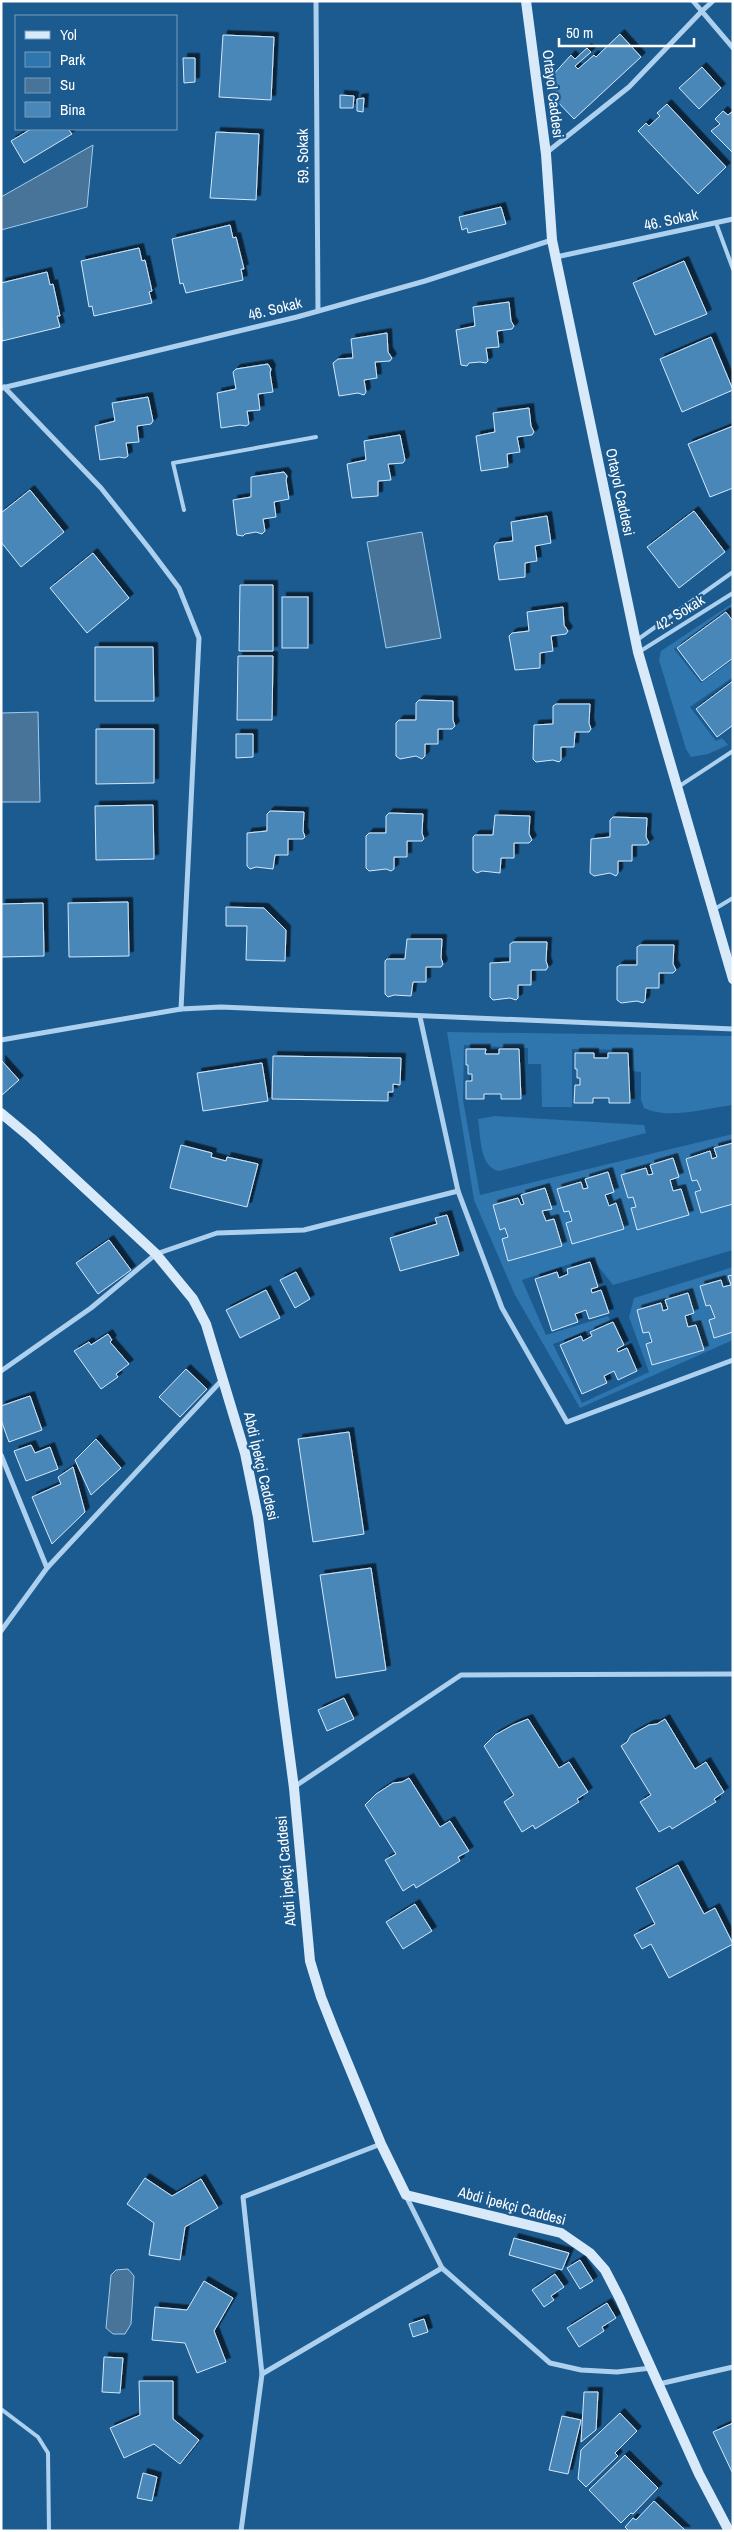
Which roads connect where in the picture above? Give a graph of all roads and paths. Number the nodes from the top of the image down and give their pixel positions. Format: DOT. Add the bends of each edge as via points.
graph roads {
  1 [pos="316,1"];
  2 [pos="526,1"];
  3 [pos="693,1"];
  4 [pos="713,1"];
  5 [pos="702,11"];
  6 [pos="733,48"];
  7 [pos="546,154"];
  8 [pos="733,219"];
  9 [pos="716,222"];
  10 [pos="552,240"];
  11 [pos="556,258"];
  12 [pos="733,269"];
  13 [pos="318,311"];
  14 [pos="3,387"];
  15 [pos="316,437"];
  16 [pos="184,510"];
  17 [pos="733,572"];
  18 [pos="733,593"];
  19 [pos="636,640"];
  20 [pos="638,652"];
  21 [pos="733,750"];
  22 [pos="677,787"];
  23 [pos="733,898"];
  24 [pos="712,911"];
  25 [pos="733,978"];
  26 [pos="181,1009"];
  27 [pos="420,1017"];
  28 [pos="733,1029"];
  29 [pos="1,1040"];
  30 [pos="1,1113"];
  31 [pos="458,1191"];
  32 [pos="156,1254"];
  33 [pos="733,1360"];
  34 [pos="1,1371"];
  35 [pos="224,1378"];
  36 [pos="1,1455"];
  37 [pos="47,1568"];
  38 [pos="1,1631"];
  39 [pos="733,1674"];
  40 [pos="294,1788"];
  41 [pos="381,2144"];
  42 [pos="406,2195"];
  43 [pos="442,2268"];
  44 [pos="733,2367"];
  45 [pos="652,2368"];
  46 [pos="262,2374"];
  47 [pos="659,2384"];
  48 [pos="1,2409"];
  49 [pos="49,2531"];
  50 [pos="241,2531"];
  51 [pos="729,2531"];
  1 -- 13 [label="street, 59. Sokak"];
  2 -- 7 [label="street, Ortayol Caddesi"];
  3 -- 5 [label="street"];
  4 -- 5 [label="street"];
  5 -- 6 [label="street"];
  5 -- 7 [label="street" via="629,87"];
  7 -- 10 [label="street, Ortayol Caddesi"];
  8 -- 9 [label="street, 46. Sokak"];
  9 -- 11 [label="street, 46. Sokak"];
  9 -- 12 [label="lane"];
  10 -- 11 [label="street, Ortayol Caddesi"];
  10 -- 13 [label="street, 46. Sokak"];
  11 -- 19 [label="street, Ortayol Caddesi"];
  13 -- 14 [label="street, 46. Sokak"];
  14 -- 26 [label="street" via="101,488 154,554 179,588 199,638"];
  15 -- 16 [label="lane" via="173,463"];
  17 -- 19 [label="lane"];
  18 -- 20 [label="lane, 42. Sokak"];
  19 -- 20 [label="street, Ortayol Caddesi"];
  20 -- 22 [label="street, Ortayol Caddesi"];
  21 -- 22 [label="lane"];
  22 -- 24 [label="street, Ortayol Caddesi"];
  23 -- 24 [label="lane"];
  24 -- 25 [label="street, Ortayol Caddesi"];
  26 -- 27 [label="street" via="221,1007"];
  26 -- 29 [label="street"];
  27 -- 28 [label="street"];
  27 -- 31 [label="street"];
  30 -- 32 [label="street, Abdi İpekçi Caddesi"];
  31 -- 32 [label="street" via="304,1230 217,1233"];
  31 -- 33 [label="street" via="502,1308 567,1422"];
  32 -- 34 [label="street" via="91,1308"];
  32 -- 35 [label="street, Abdi İpekçi Caddesi" via="193,1299 206,1324"];
  35 -- 37 [label="street"];
  35 -- 40 [label="street, Abdi İpekçi Caddesi" via="245,1453 258,1517"];
  36 -- 37 [label="street"];
  37 -- 38 [label="street"];
  39 -- 40 [label="street" via="462,1675"];
  40 -- 41 [label="street, Abdi İpekçi Caddesi" via="310,1961 321,1997"];
  41 -- 42 [label="street, Abdi İpekçi Caddesi"];
  41 -- 46 [label="street" via="243,2197"];
  42 -- 43 [label="street"];
  42 -- 45 [label="street, Abdi İpekçi Caddesi" via="561,2233 576,2241 605,2270"];
  43 -- 45 [label="street" via="550,2363 590,2371"];
  43 -- 46 [label="street"];
  44 -- 47 [label="street"];
  45 -- 47 [label="street, Abdi İpekçi Caddesi"];
  46 -- 50 [label="street"];
  47 -- 51 [label="street, Abdi İpekçi Caddesi" via="699,2474"];
  48 -- 49 [label="lane" via="38,2437 48,2453"];
}
